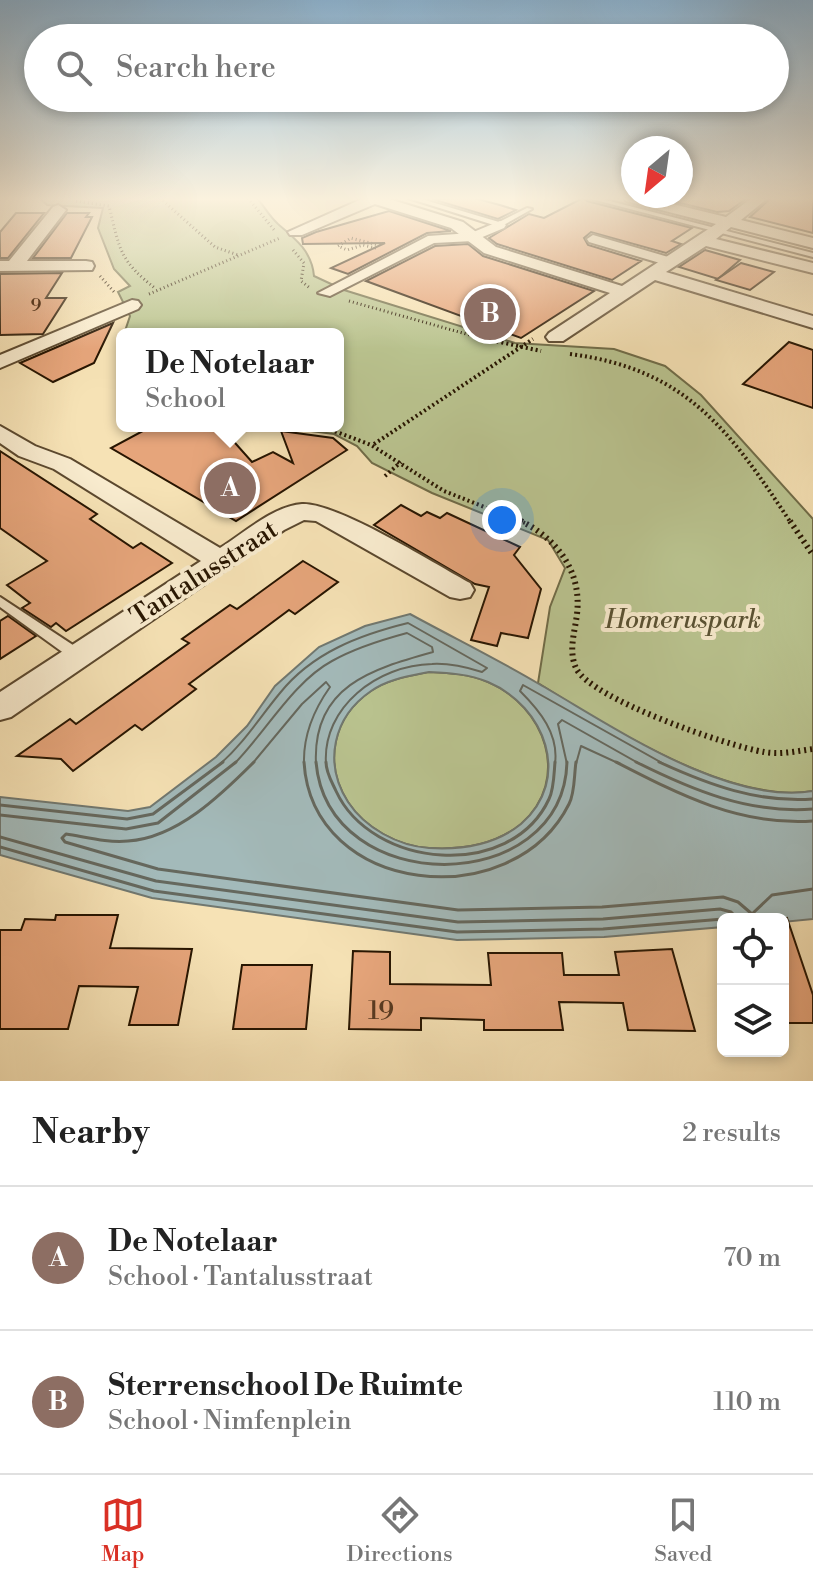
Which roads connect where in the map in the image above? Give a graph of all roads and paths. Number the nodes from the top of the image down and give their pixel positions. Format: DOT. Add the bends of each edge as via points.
graph roads {
  1 [pos="24,248"];
  2 [pos="120,248"];
  3 [pos="219,248"];
  4 [pos="255,248"];
  5 [pos="413,248"];
  6 [pos="488,248"];
  7 [pos="625,248"];
  8 [pos="689,248"];
  9 [pos="761,248"];
  10 [pos="786,248"];
  11 [pos="238,255"];
  12 [pos="813,255"];
  13 [pos="670,262"];
  14 [pos="7,266"];
  15 [pos="86,266"];
  16 [pos="813,268"];
  17 [pos="653,274"];
  18 [pos="157,289"];
  19 [pos="624,292"];
  20 [pos="325,293"];
  21 [pos="141,302"];
  22 [pos="813,322"];
  23 [pos="553,347"];
  24 [pos="517,348"];
  25 [pos="0,362"];
  26 [pos="344,431"];
  27 [pos="5,442"];
  28 [pos="374,444"];
  29 [pos="401,462"];
  30 [pos="385,476"];
  31 [pos="813,555"];
  32 [pos="221,561"];
  33 [pos="460,590"];
  34 [pos="0,601"];
  35 [pos="77,655"];
  36 [pos="0,708"];
  37 [pos="813,749"];
  1 -- 14 [label="street"];
  2 -- 18 [label="path" via="132,270"];
  3 -- 11 [label="path"];
  4 -- 11 [label="path"];
  5 -- 20 [label="street"];
  6 -- 19 [label="street"];
  7 -- 13 [label="street"];
  8 -- 13 [label="street"];
  9 -- 16 [label="street"];
  10 -- 12 [label="lane"];
  11 -- 18 [label="path"];
  13 -- 17 [label="street"];
  14 -- 15 [label="street"];
  15 -- 21 [label="path" via="118,296"];
  17 -- 19 [label="street"];
  17 -- 22 [label="street"];
  18 -- 21 [label="path"];
  18 -- 21 [label="path"];
  19 -- 23 [label="street"];
  21 -- 25 [label="street"];
  23 -- 24 [label="path"];
  23 -- 24 [label="path" via="539,337"];
  23 -- 31 [label="path" via="628,366 676,388 700,406 776,499"];
  24 -- 28 [label="path"];
  26 -- 28 [label="path"];
  27 -- 32 [label="street" via="62,464"];
  28 -- 29 [label="path"];
  29 -- 30 [label="path"];
  29 -- 37 [label="path" via="444,491 524,522 556,545 571,569 578,604 571,646 580,675 594,686 712,739 765,752"];
  32 -- 33 [label="street, Tantalusstraat" via="275,524 301,512 322,514"];
  32 -- 35 [label="street, Tantalusstraat"];
  34 -- 35 [label="lane"];
  35 -- 36 [label="street, Tantalusstraat"];
}
